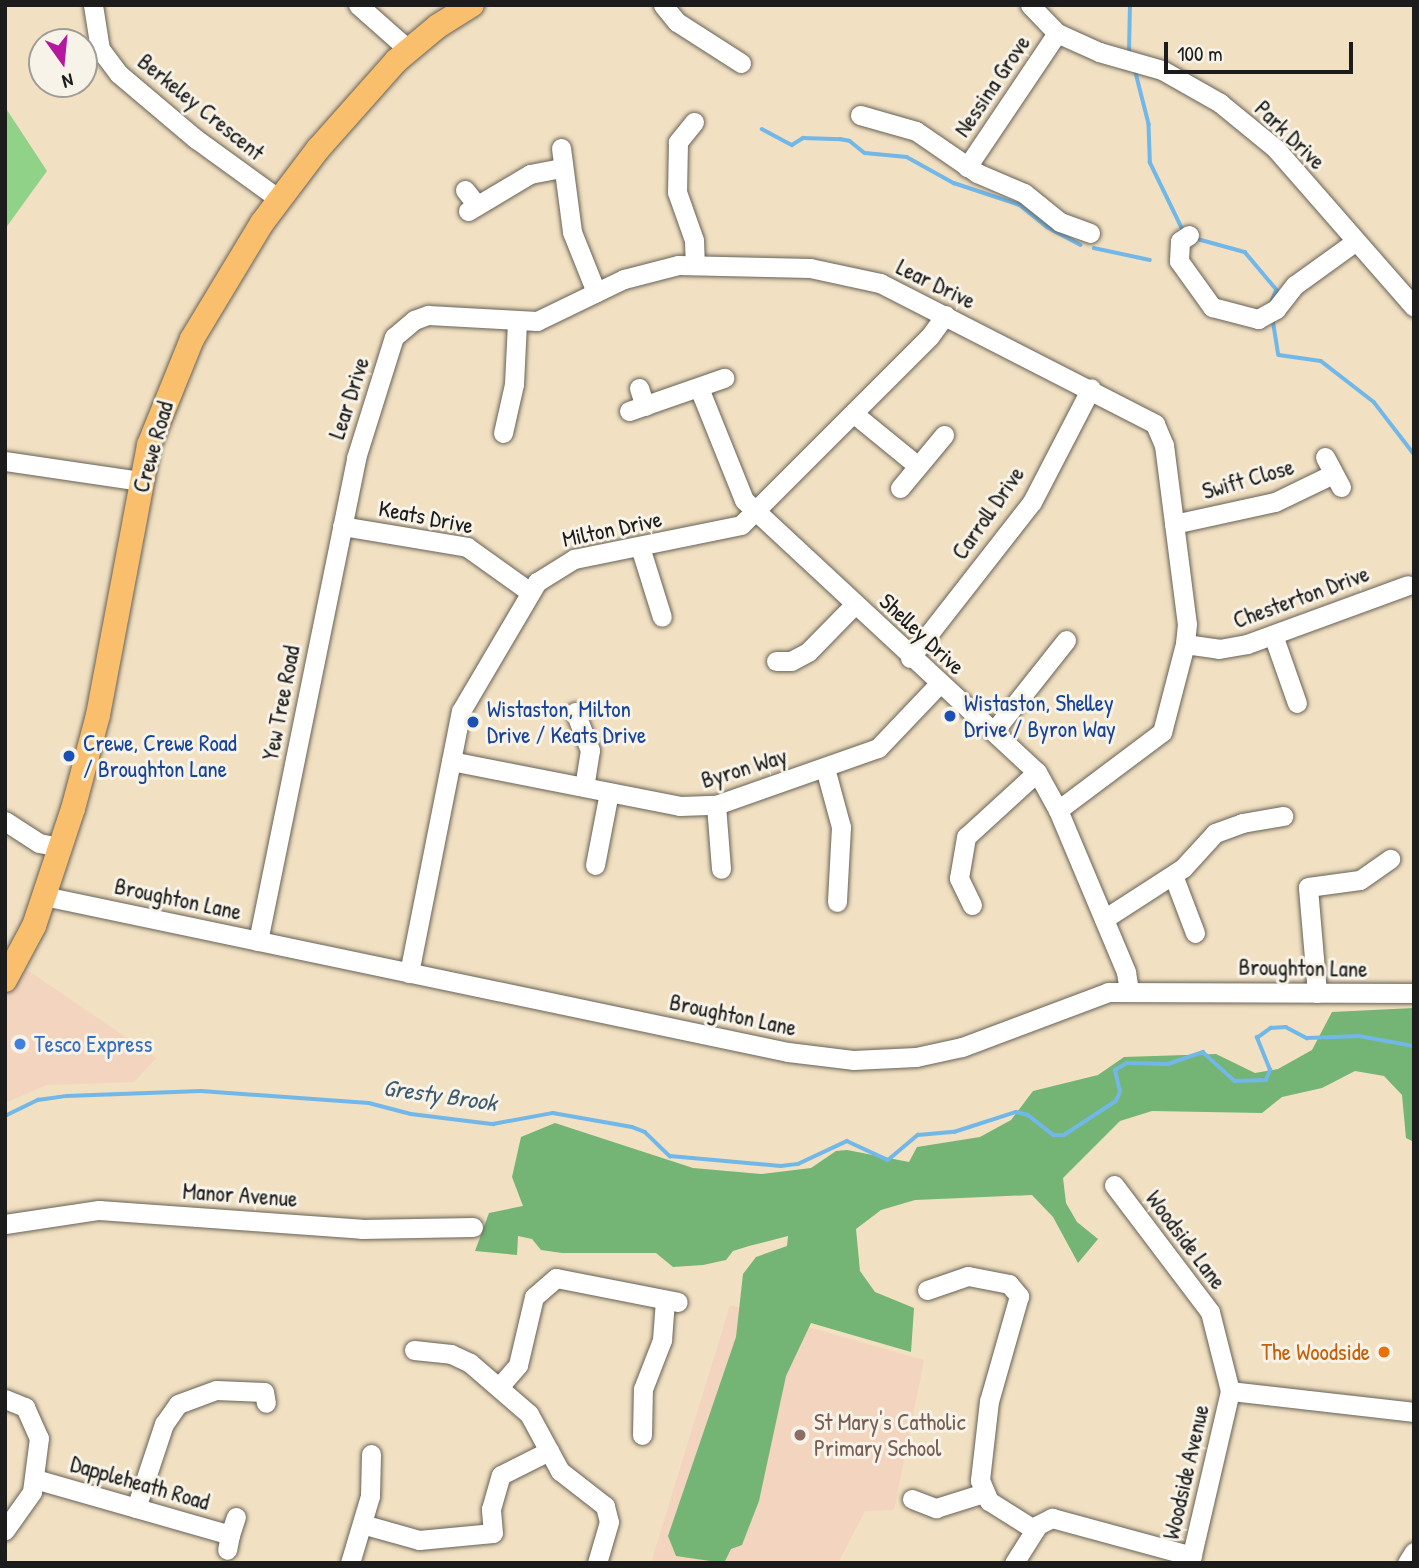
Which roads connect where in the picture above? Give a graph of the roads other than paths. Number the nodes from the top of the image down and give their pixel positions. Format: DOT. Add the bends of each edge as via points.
graph roads {
  1 [pos="93,5"];
  2 [pos="358,5"];
  3 [pos="472,5"];
  4 [pos="663,5"];
  5 [pos="1031,5"];
  6 [pos="1057,33"];
  7 [pos="409,50"];
  8 [pos="741,63"];
  9 [pos="860,116"];
  10 [pos="687,124"];
  11 [pos="967,167"];
  12 [pos="279,199"];
  13 [pos="470,202"];
  14 [pos="1090,233"];
  15 [pos="1189,235"];
  16 [pos="1356,241"];
  17 [pos="695,264"];
  18 [pos="596,292"];
  19 [pos="1414,307"];
  20 [pos="945,316"];
  21 [pos="517,323"];
  22 [pos="724,378"];
  23 [pos="699,388"];
  24 [pos="1091,388"];
  25 [pos="638,402"];
  26 [pos="853,413"];
  27 [pos="503,433"];
  28 [pos="944,435"];
  29 [pos="5,460"];
  30 [pos="918,466"];
  31 [pos="1333,472"];
  32 [pos="352,475"];
  33 [pos="141,481"];
  34 [pos="900,488"];
  35 [pos="755,512"];
  36 [pos="1174,524"];
  37 [pos="342,526"];
  38 [pos="640,547"];
  39 [pos="530,592"];
  40 [pos="1399,594"];
  41 [pos="854,605"];
  42 [pos="662,617"];
  43 [pos="1273,635"];
  44 [pos="1066,640"];
  45 [pos="1185,644"];
  46 [pos="910,658"];
  47 [pos="776,661"];
  48 [pos="939,684"];
  49 [pos="1297,704"];
  50 [pos="575,720"];
  51 [pos="994,731"];
  52 [pos="451,761"];
  53 [pos="825,768"];
  54 [pos="1037,772"];
  55 [pos="584,787"];
  56 [pos="609,792"];
  57 [pos="716,805"];
  58 [pos="1058,810"];
  59 [pos="1283,816"];
  60 [pos="5,821"];
  61 [pos="60,848"];
  62 [pos="1390,859"];
  63 [pos="595,865"];
  64 [pos="721,869"];
  65 [pos="1173,875"];
  66 [pos="44,896"];
  67 [pos="836,902"];
  68 [pos="965,902"];
  69 [pos="1104,919"];
  70 [pos="1187,922"];
  71 [pos="258,941"];
  72 [pos="409,974"];
  73 [pos="5,980"];
  74 [pos="1129,990"];
  75 [pos="1317,993"];
  76 [pos="1414,993"];
  77 [pos="1114,1185"];
  78 [pos="5,1223"];
  79 [pos="473,1227"];
  80 [pos="927,1290"];
  81 [pos="414,1350"];
  82 [pos="499,1387"];
  83 [pos="1230,1391"];
  84 [pos="265,1392"];
  85 [pos="5,1399"];
  86 [pos="1414,1412"];
  87 [pos="642,1434"];
  88 [pos="549,1451"];
  89 [pos="371,1454"];
  90 [pos="35,1479"];
  91 [pos="984,1493"];
  92 [pos="912,1499"];
  93 [pos="136,1508"];
  94 [pos="362,1524"];
  95 [pos="5,1530"];
  96 [pos="1035,1530"];
  97 [pos="231,1534"];
  98 [pos="1414,1552"];
  99 [pos="1191,1559"];
  100 [pos="350,1563"];
  101 [pos="597,1563"];
  102 [pos="1014,1563"];
  103 [pos="1407,1563"];
  1 -- 12 [label="street, Berkeley Crescent" via="100,49 119,74 196,139"];
  2 -- 7 [label="street"];
  3 -- 7 [label="main road, Crewe Road"];
  4 -- 8 [label="street" via="677,22"];
  5 -- 6 [label="street"];
  6 -- 11 [label="street, Nessina Grove"];
  6 -- 16 [label="street, Park Drive" via="1184,80 1220,103 1275,148"];
  7 -- 12 [label="main road, Crewe Road" via="346,116"];
  9 -- 11 [label="street, Nessina Grove" via="916,131"];
  10 -- 17 [label="street" via="678,142 677,192 694,240"];
  11 -- 14 [label="street, Nessina Grove" via="1024,193 1060,222"];
  12 -- 33 [label="main road, Crewe Road" via="192,339 158,419"];
  13 -- 18 [label="street" via="561,158 572,232"];
  15 -- 16 [label="street" via="1180,242 1179,261 1212,307 1271,313 1295,285"];
  16 -- 19 [label="street, Park Drive"];
  17 -- 18 [label="street, Lear Drive" via="651,271"];
  17 -- 20 [label="street, Lear Drive" via="810,268 853,275"];
  18 -- 21 [label="street, Lear Drive" via="545,319"];
  20 -- 24 [label="street, Lear Drive"];
  20 -- 26 [label="street, Milton Drive"];
  21 -- 27 [label="street"];
  21 -- 32 [label="street, Lear Drive" via="428,315 398,332"];
  22 -- 23 [label="street"];
  23 -- 25 [label="street"];
  23 -- 35 [label="street, Shelley Drive" via="732,478"];
  24 -- 36 [label="street, Lear Drive" via="1147,416 1158,429"];
  24 -- 46 [label="street, Carroll Drive" via="1031,502"];
  26 -- 30 [label="street"];
  26 -- 35 [label="street, Milton Drive"];
  28 -- 30 [label="street"];
  29 -- 33 [label="street"];
  30 -- 34 [label="street"];
  31 -- 36 [label="street, Swift Close" via="1275,502"];
  32 -- 37 [label="street, Yew Tree Road"];
  33 -- 61 [label="main road, Crewe Road" via="98,716"];
  35 -- 38 [label="street, Milton Drive" via="728,531"];
  35 -- 41 [label="street, Shelley Drive"];
  36 -- 45 [label="street, Lear Drive" via="1187,624"];
  37 -- 39 [label="street, Keats Drive" via="467,547"];
  37 -- 71 [label="street, Yew Tree Road"];
  38 -- 39 [label="street, Milton Drive" via="567,561 550,570"];
  38 -- 42 [label="street"];
  39 -- 52 [label="street, Milton Drive" via="465,700"];
  40 -- 43 [label="street, Chesterton Drive"];
  41 -- 46 [label="street, Shelley Drive"];
  41 -- 47 [label="street" via="808,652 791,661"];
  43 -- 45 [label="street, Chesterton Drive" via="1219,649"];
  43 -- 49 [label="street"];
  44 -- 51 [label="street"];
  45 -- 58 [label="street, Lear Drive" via="1162,732"];
  46 -- 48 [label="street, Shelley Drive"];
  48 -- 51 [label="street, Shelley Drive"];
  48 -- 53 [label="street, Byron Way" via="886,743"];
  50 -- 55 [label="street" via="590,750"];
  51 -- 54 [label="street, Shelley Drive"];
  52 -- 55 [label="street, Byron Way"];
  52 -- 72 [label="street, Milton Drive"];
  53 -- 57 [label="street, Byron Way"];
  53 -- 67 [label="street" via="841,827"];
  54 -- 58 [label="street, Shelley Drive"];
  54 -- 68 [label="street" via="967,837 959,867"];
  55 -- 56 [label="street, Byron Way"];
  56 -- 57 [label="street, Byron Way" via="680,806"];
  56 -- 63 [label="street"];
  57 -- 64 [label="street"];
  58 -- 69 [label="street, Shelley Drive"];
  59 -- 65 [label="street" via="1215,833"];
  60 -- 61 [label="street" via="39,843"];
  61 -- 66 [label="main road, Crewe Road"];
  62 -- 75 [label="street" via="1360,880 1308,887"];
  65 -- 69 [label="street"];
  65 -- 70 [label="street"];
  66 -- 71 [label="street, Broughton Lane"];
  66 -- 73 [label="main road, Crewe Road"];
  69 -- 74 [label="street, Shelley Drive"];
  71 -- 72 [label="street, Broughton Lane"];
  72 -- 74 [label="street, Broughton Lane" via="788,1052 863,1060 916,1057 962,1046 1091,996"];
  74 -- 75 [label="street, Broughton Lane"];
  75 -- 76 [label="street, Broughton Lane"];
  77 -- 83 [label="street, Woodside Lane" via="1210,1312"];
  78 -- 79 [label="street, Manor Avenue" via="99,1210 361,1229"];
  80 -- 91 [label="street" via="968,1276 1009,1284 1019,1296 984,1423 980,1480"];
  81 -- 82 [label="street" via="459,1357"];
  82 -- 87 [label="street" via="518,1365 530,1306 550,1281 568,1278 672,1301 643,1389"];
  82 -- 88 [label="street" via="535,1422"];
  83 -- 86 [label="street"];
  83 -- 99 [label="street, Woodside Avenue"];
  84 -- 93 [label="street" via="206,1391 178,1404 164,1424"];
  85 -- 90 [label="street" via="25,1407 36,1424"];
  88 -- 94 [label="street" via="501,1475 490,1516 500,1535 419,1540"];
  88 -- 101 [label="street" via="560,1471 597,1496 607,1511 608,1528"];
  89 -- 94 [label="street" via="372,1487"];
  90 -- 93 [label="street, Dappleheath Road"];
  90 -- 95 [label="street" via="26,1503"];
  91 -- 92 [label="street" via="936,1508"];
  91 -- 96 [label="street" via="997,1508"];
  93 -- 97 [label="street, Dappleheath Road"];
  94 -- 100 [label="street"];
  96 -- 99 [label="street" via="1047,1520 1060,1519"];
  96 -- 102 [label="street"];
  98 -- 103 [label="street"];
}
